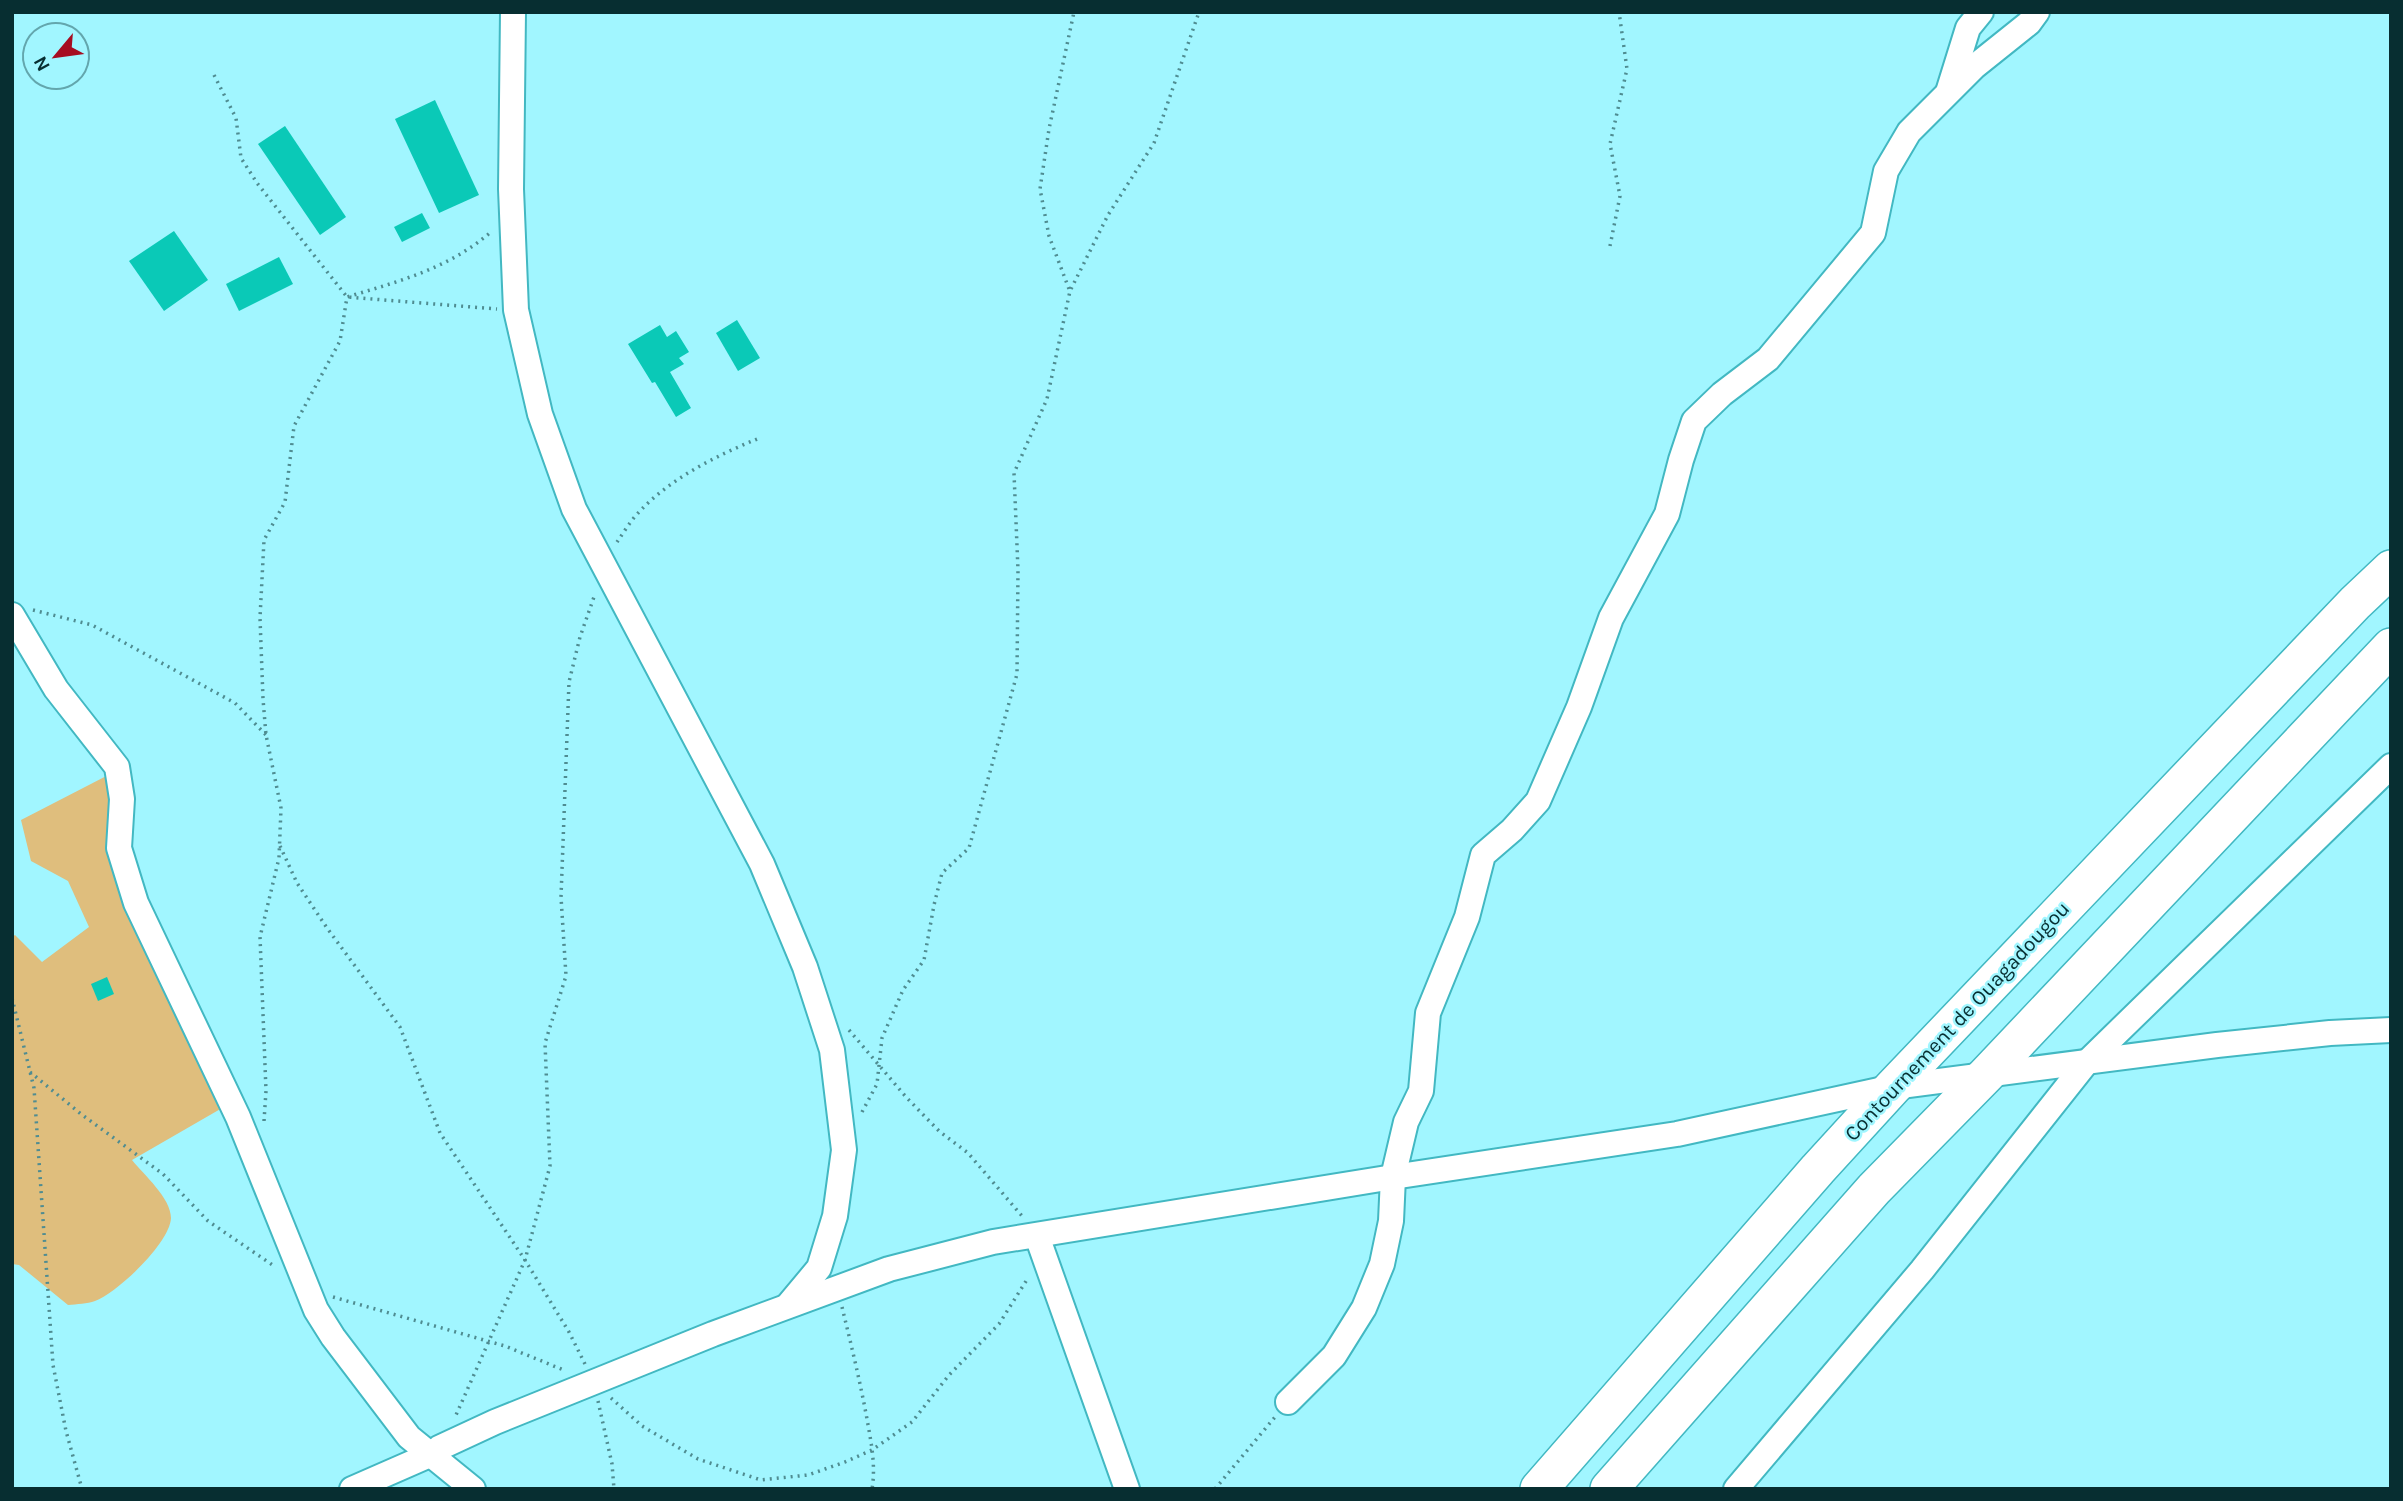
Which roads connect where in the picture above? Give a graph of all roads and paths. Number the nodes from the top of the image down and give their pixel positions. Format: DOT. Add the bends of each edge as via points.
graph roads {
  1 [pos="513,12"];
  2 [pos="1074,12"];
  3 [pos="1199,12"];
  4 [pos="1619,12"];
  5 [pos="1981,12"];
  6 [pos="2037,12"];
  7 [pos="214,75"];
  8 [pos="1948,93"];
  9 [pos="510,189"];
  10 [pos="1611,246"];
  11 [pos="1070,291"];
  12 [pos="347,297"];
  13 [pos="516,310"];
  14 [pos="757,439"];
  15 [pos="605,567"];
  16 [pos="2391,569"];
  17 [pos="18,612"];
  18 [pos="2391,646"];
  19 [pos="266,735"];
  20 [pos="2391,766"];
  21 [pos="280,844"];
  22 [pos="12,998"];
  23 [pos="842,1022"];
  24 [pos="2391,1030"];
  25 [pos="2086,1063"];
  26 [pos="879,1065"];
  27 [pos="30,1072"];
  28 [pos="1986,1075"];
  29 [pos="1894,1087"];
  30 [pos="264,1130"];
  31 [pos="844,1150"];
  32 [pos="1393,1177"];
  33 [pos="1037,1236"];
  34 [pos="525,1260"];
  35 [pos="274,1266"];
  36 [pos="837,1288"];
  37 [pos="321,1293"];
  38 [pos="786,1307"];
  39 [pos="488,1341"];
  40 [pos="593,1382"];
  41 [pos="1288,1402"];
  42 [pos="872,1450"];
  43 [pos="436,1451"];
  44 [pos="82,1489"];
  45 [pos="352,1489"];
  46 [pos="473,1489"];
  47 [pos="614,1489"];
  48 [pos="872,1489"];
  49 [pos="1127,1489"];
  50 [pos="1214,1489"];
  51 [pos="1539,1489"];
  52 [pos="1609,1489"];
  53 [pos="1736,1489"];
  1 -- 9 [label="street"];
  2 -- 11 [label="path" via="1040,190 1049,236"];
  3 -- 11 [label="path" via="1154,143 1108,215"];
  4 -- 10 [label="path" via="1627,68 1610,144 1620,196"];
  5 -- 8 [label="street" via="1968,28"];
  6 -- 8 [label="street"];
  7 -- 12 [label="path" via="236,118 242,158"];
  8 -- 32 [label="street" via="1909,132 1886,171 1873,233 1768,359 1694,421 1667,514 1611,618 1538,801 1483,855 1467,917 1428,1013 1421,1091 1406,1122"];
  9 -- 12 [label="path" via="499,225 472,249 419,275"];
  9 -- 13 [label="street"];
  11 -- 26 [label="path" via="1047,399 1014,473 1017,674 969,848 942,873 924,960 903,990 882,1038"];
  12 -- 13 [label="path"];
  12 -- 19 [label="path" via="340,341 294,426 285,502 264,540 260,618"];
  13 -- 15 [label="street" via="540,414 574,509"];
  14 -- 15 [label="path" via="666,486 639,512"];
  15 -- 31 [label="street" via="761,864 805,967 832,1050"];
  15 -- 34 [label="path" via="569,682 561,897 566,975 545,1043 550,1166"];
  16 -- 29 [label="highway, Contournement de Ouagadougou"];
  17 -- 19 [label="path" via="92,625 235,703"];
  17 -- 43 [label="street" via="56,689 117,766 122,799 119,848 136,903 237,1117 316,1310 410,1437"];
  18 -- 28 [label="highway"];
  19 -- 21 [label="path" via="281,808"];
  20 -- 25 [label="street"];
  21 -- 30 [label="path" via="260,937"];
  21 -- 34 [label="path" via="297,883 400,1027 440,1133"];
  22 -- 27 [label="path"];
  23 -- 26 [label="path"];
  24 -- 25 [label="street" via="2330,1033"];
  25 -- 28 [label="street"];
  25 -- 53 [label="street" via="1922,1270"];
  26 -- 31 [label="path" via="877,1084"];
  26 -- 33 [label="path" via="939,1131 968,1153"];
  27 -- 35 [label="path" via="163,1174 208,1222"];
  27 -- 44 [label="path" via="53,1365"];
  28 -- 29 [label="street"];
  28 -- 52 [label="highway" via="1874,1189"];
  29 -- 32 [label="street" via="1677,1134"];
  29 -- 51 [label="highway, Contournement de Ouagadougou"];
  31 -- 38 [label="street" via="835,1216 820,1268"];
  32 -- 33 [label="street"];
  32 -- 41 [label="street" via="1391,1221 1382,1264 1364,1308 1334,1356"];
  33 -- 36 [label="street" via="993,1242 889,1269"];
  33 -- 42 [label="path" via="1027,1280 999,1324 948,1375 912,1422"];
  33 -- 49 [label="street"];
  34 -- 39 [label="path"];
  34 -- 40 [label="path"];
  36 -- 38 [label="street"];
  36 -- 42 [label="path"];
  37 -- 39 [label="path"];
  38 -- 40 [label="street"];
  39 -- 40 [label="path"];
  39 -- 43 [label="path"];
  40 -- 42 [label="path" via="642,1426 698,1459 761,1480 808,1475"];
  40 -- 43 [label="street"];
  40 -- 47 [label="path"];
  41 -- 50 [label="path"];
  42 -- 48 [label="path"];
  43 -- 45 [label="street"];
  43 -- 46 [label="street" via="456,1477"];
}
